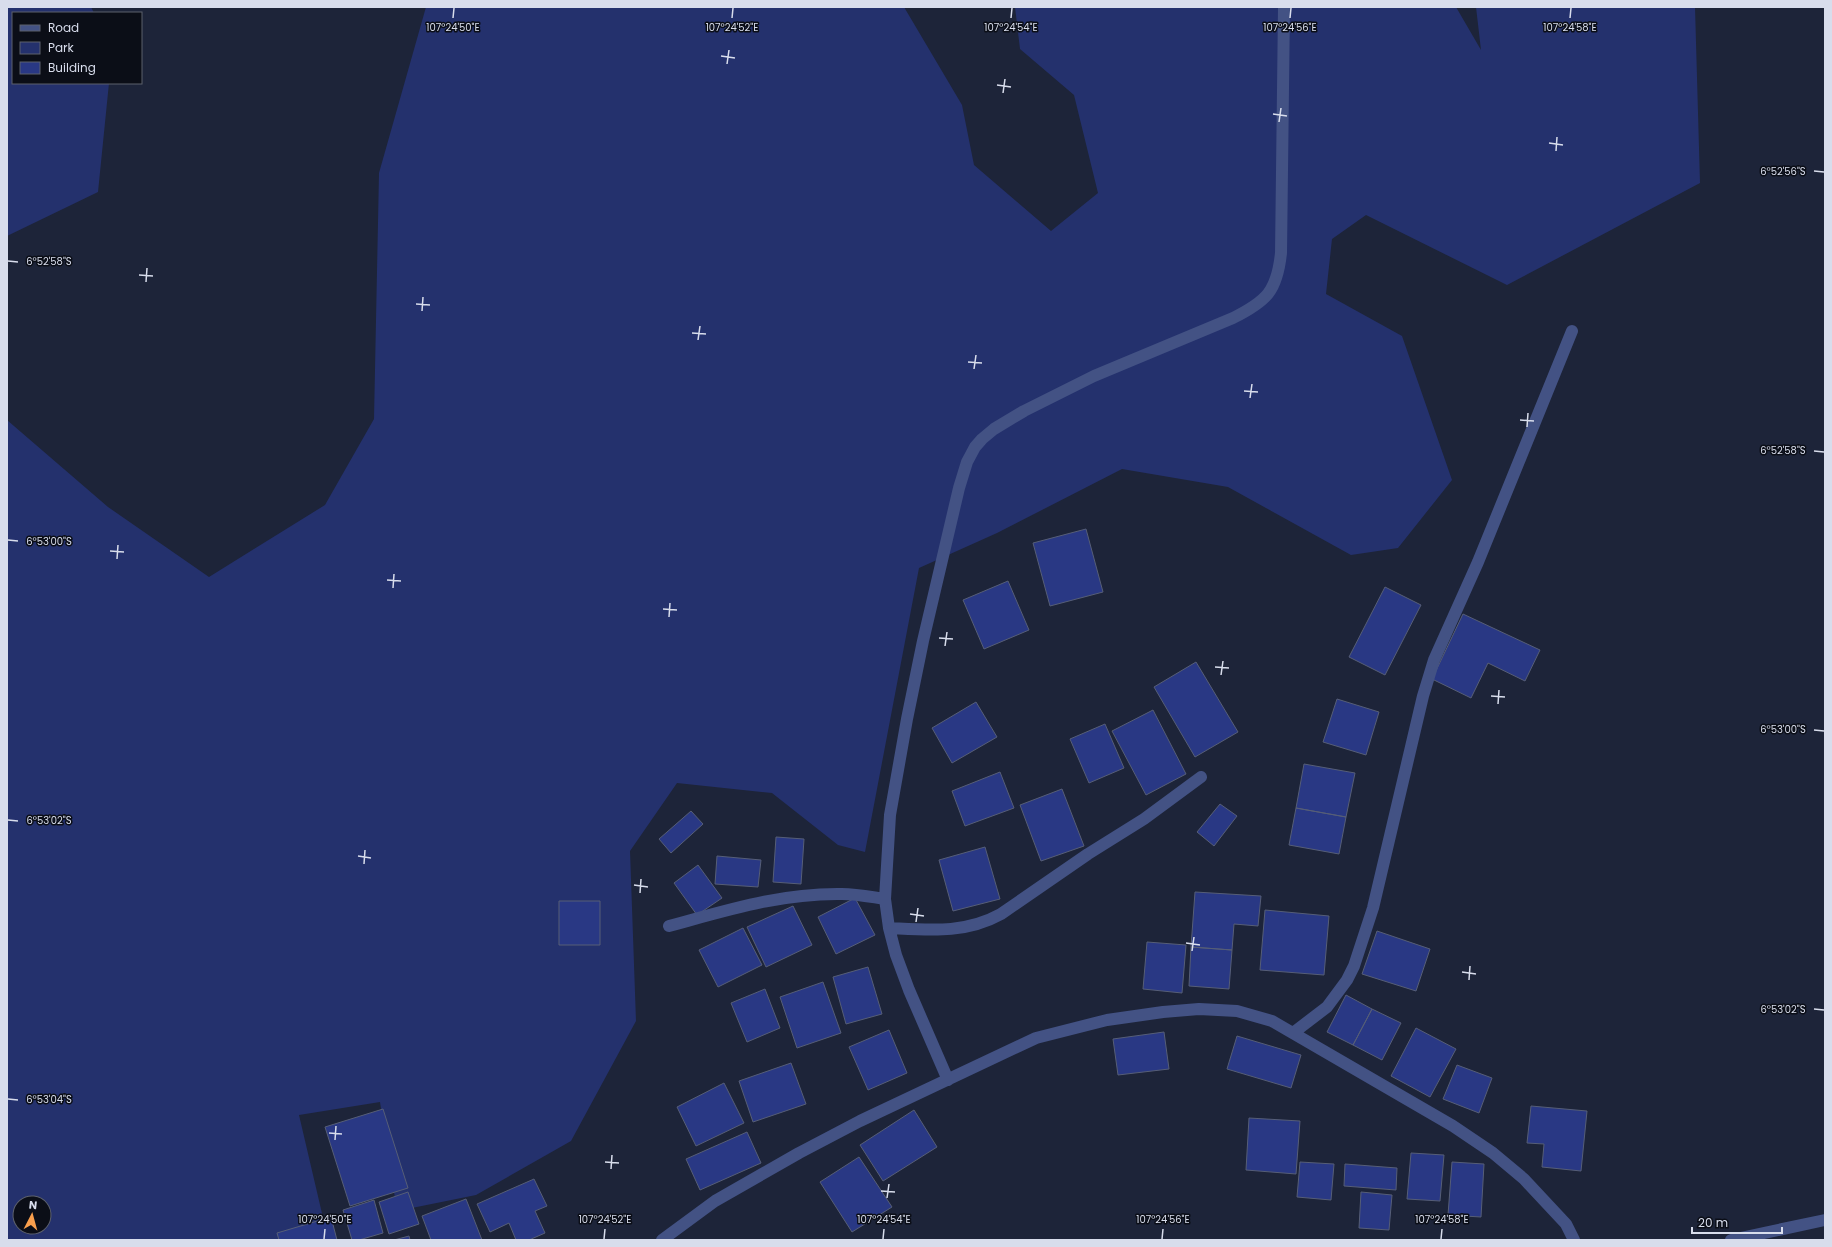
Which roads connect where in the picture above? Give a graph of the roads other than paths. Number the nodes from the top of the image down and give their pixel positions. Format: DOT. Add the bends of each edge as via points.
graph roads {
  1 [pos="1284,7"];
  2 [pos="1572,331"];
  3 [pos="1201,778"];
  4 [pos="885,899"];
  5 [pos="669,926"];
  6 [pos="889,928"];
  7 [pos="1294,1033"];
  8 [pos="948,1080"];
  9 [pos="1825,1220"];
  10 [pos="662,1240"];
  11 [pos="1574,1240"];
  12 [pos="1731,1240"];
  1 -- 4 [label="street" via="1281,253 1274,287 1245,312 1094,376 1024,411 994,429 975,447 959,488 907,719 890,815"];
  2 -- 7 [label="street" via="1478,562 1434,660 1423,696 1373,908 1354,966 1327,1008"];
  3 -- 6 [label="street" via="1144,819 986,922 942,930"];
  4 -- 5 [label="street" via="845,894 770,899"];
  4 -- 6 [label="street"];
  6 -- 8 [label="street" via="908,990"];
  7 -- 8 [label="street" via="1272,1021 1236,1011 1199,1009 1162,1012 1107,1020 1036,1038"];
  7 -- 11 [label="street" via="1453,1126 1493,1153 1524,1179 1566,1224"];
  8 -- 10 [label="street" via="799,1153 715,1201"];
  9 -- 12 [label="street"];
}
